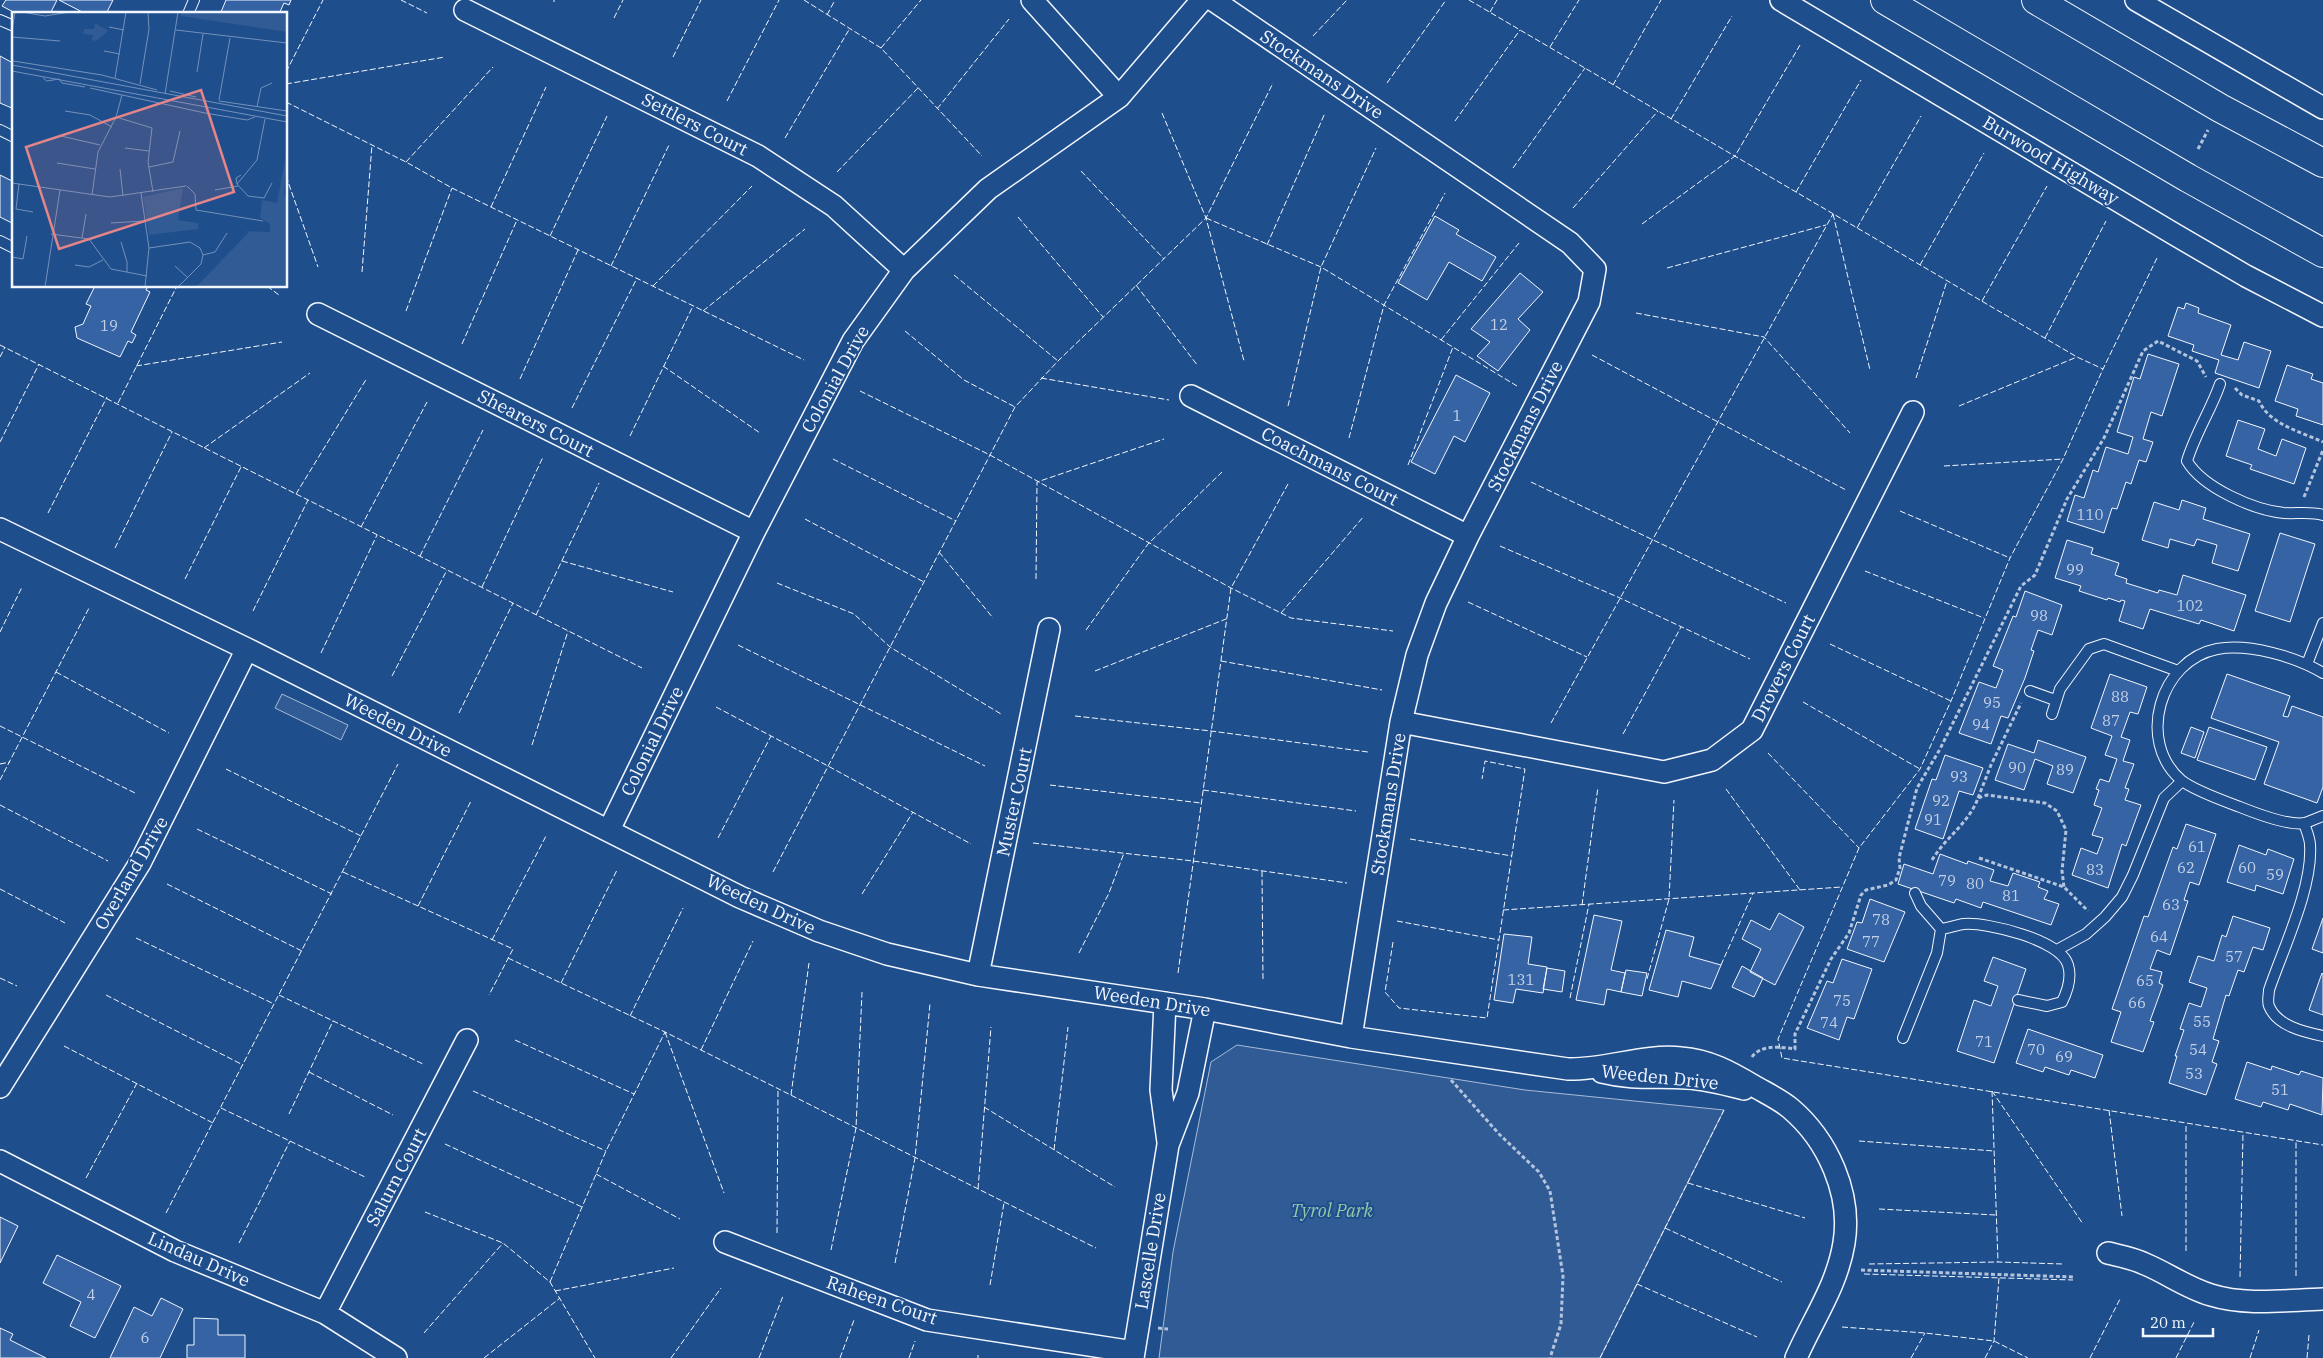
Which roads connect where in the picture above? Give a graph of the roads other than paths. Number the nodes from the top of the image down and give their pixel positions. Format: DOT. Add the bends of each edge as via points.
graph roads {
  1 [pos="194,0"];
  2 [pos="1032,0"];
  3 [pos="1202,0"];
  4 [pos="1213,0"];
  5 [pos="1781,0"];
  6 [pos="1885,0"];
  7 [pos="2036,0"];
  8 [pos="2136,0"];
  9 [pos="465,10"];
  10 [pos="189,12"];
  11 [pos="0,20"];
  12 [pos="12,25"];
  13 [pos="1119,97"];
  14 [pos="2323,108"];
  15 [pos="0,130"];
  16 [pos="12,136"];
  17 [pos="2323,163"];
  18 [pos="0,242"];
  19 [pos="12,247"];
  20 [pos="2323,253"];
  21 [pos="904,270"];
  22 [pos="318,314"];
  23 [pos="2323,316"];
  24 [pos="2220,384"];
  25 [pos="1191,396"];
  26 [pos="1913,412"];
  27 [pos="2323,515"];
  28 [pos="0,529"];
  29 [pos="754,532"];
  30 [pos="1468,536"];
  31 [pos="2323,622"];
  32 [pos="1049,629"];
  33 [pos="247,649"];
  34 [pos="2307,664"];
  35 [pos="2178,671"];
  36 [pos="2323,672"];
  37 [pos="2030,691"];
  38 [pos="2055,700"];
  39 [pos="2052,714"];
  40 [pos="1401,722"];
  41 [pos="2182,781"];
  42 [pos="2323,816"];
  43 [pos="2304,823"];
  44 [pos="609,830"];
  45 [pos="1915,892"];
  46 [pos="1941,929"];
  47 [pos="2057,950"];
  48 [pos="978,975"];
  49 [pos="2018,1000"];
  50 [pos="1165,1004"];
  51 [pos="1204,1009"];
  52 [pos="2323,1036"];
  53 [pos="1351,1037"];
  54 [pos="1903,1038"];
  55 [pos="467,1040"];
  56 [pos="0,1087"];
  57 [pos="1168,1145"];
  58 [pos="0,1161"];
  59 [pos="725,1242"];
  60 [pos="2108,1252"];
  61 [pos="2323,1299"];
  62 [pos="325,1313"];
  63 [pos="1133,1355"];
  64 [pos="396,1358"];
  65 [pos="1796,1358"];
  1 -- 10 [label="lane"];
  2 -- 13 [label="street"];
  3 -- 13 [label="street, Colonial Drive"];
  4 -- 30 [label="street, Stockmans Drive" via="1570,243 1595,269 1589,302"];
  5 -- 23 [label="street, Burwood Highway" via="2246,276"];
  6 -- 20 [label="highway" via="2188,178"];
  7 -- 17 [label="highway" via="2220,108"];
  8 -- 14 [label="street"];
  9 -- 21 [label="street, Settlers Court" via="758,156 834,206"];
  11 -- 12 [label="lane"];
  13 -- 21 [label="street, Colonial Drive" via="988,188"];
  15 -- 16 [label="lane"];
  18 -- 19 [label="lane"];
  21 -- 29 [label="street, Colonial Drive" via="853,341"];
  22 -- 29 [label="street, Shearers Court"];
  24 -- 27 [label="lane" via="2212,408 2193,442 2188,461 2194,472 2214,488 2260,507 2283,513"];
  25 -- 30 [label="street, Coachmans Court"];
  26 -- 40 [label="street, Drovers Court" via="1752,730 1712,760 1664,772"];
  28 -- 33 [label="street, Weeden Drive"];
  29 -- 44 [label="street, Colonial Drive"];
  30 -- 40 [label="street, Stockmans Drive" via="1436,603 1417,655"];
  31 -- 34 [label="lane"];
  32 -- 48 [label="street, Muster Court"];
  33 -- 44 [label="street, Weeden Drive"];
  33 -- 56 [label="street, Overland Drive" via="140,863"];
  34 -- 35 [label="lane" via="2254,649 2218,649 2191,659"];
  34 -- 36 [label="lane"];
  35 -- 38 [label="lane" via="2104,644 2089,648"];
  35 -- 41 [label="lane" via="2164,693 2156,718 2159,742 2169,766"];
  37 -- 38 [label="lane"];
  38 -- 39 [label="lane"];
  40 -- 53 [label="street, Stockmans Drive"];
  41 -- 43 [label="lane" via="2220,800 2267,817"];
  41 -- 47 [label="lane" via="2164,798 2122,897 2086,934"];
  42 -- 43 [label="lane"];
  43 -- 52 [label="lane" via="2310,844 2309,869 2269,990 2268,1005 2278,1018 2301,1032"];
  44 -- 48 [label="street, Weeden Drive" via="740,897 818,931 888,954"];
  45 -- 46 [label="lane" via="1921,906"];
  46 -- 47 [label="lane" via="1965,924 1996,926"];
  46 -- 54 [label="lane" via="1937,954"];
  47 -- 49 [label="lane" via="2068,964 2070,987 2062,1002 2047,1006"];
  48 -- 50 [label="street, Weeden Drive"];
  50 -- 51 [label="street, Weeden Drive"];
  50 -- 57 [label="street, Lascelle Drive" via="1161,1090"];
  51 -- 53 [label="street, Weeden Drive"];
  51 -- 57 [label="street, Lascelle Drive" via="1188,1093"];
  53 -- 65 [label="street, Weeden Drive" via="1568,1069 1590,1069 1659,1058 1698,1060 1715,1064 1790,1108 1828,1154 1839,1179 1845,1221 1838,1274"];
  55 -- 62 [label="street, Salurn Court"];
  57 -- 63 [label="street, Lascelle Drive"];
  58 -- 62 [label="street, Lindau Drive" via="175,1251"];
  59 -- 63 [label="street, Raheen Court" via="927,1320"];
  60 -- 61 [label="street" via="2144,1263 2212,1296 2257,1301"];
  62 -- 64 [label="street, Lindau Drive"];
}
